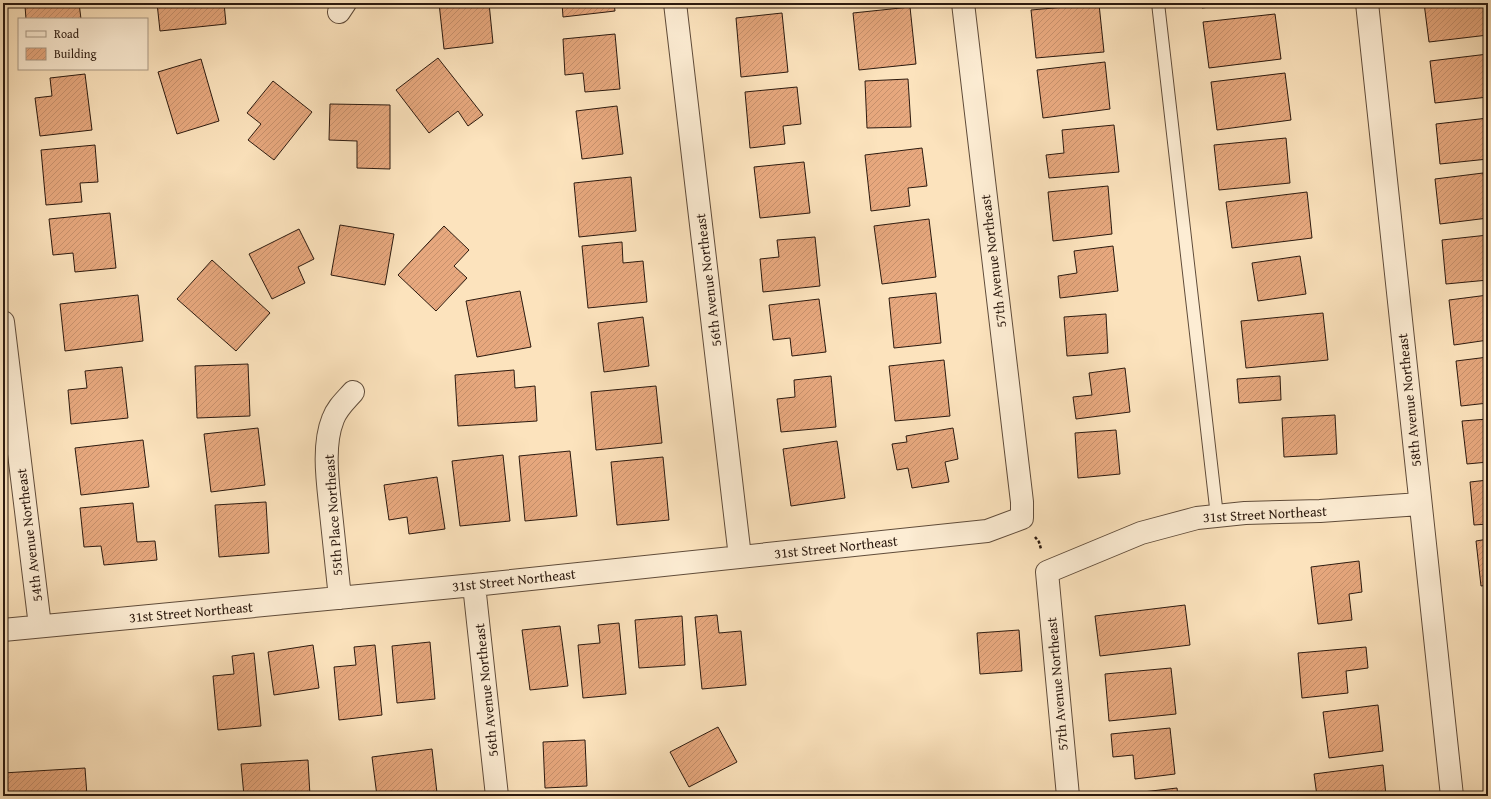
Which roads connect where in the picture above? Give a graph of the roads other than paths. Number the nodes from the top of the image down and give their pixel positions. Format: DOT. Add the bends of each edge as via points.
graph roads {
  1 [pos="675,3"];
  2 [pos="963,3"];
  3 [pos="1158,3"];
  4 [pos="1367,3"];
  5 [pos="3,322"];
  6 [pos="352,392"];
  7 [pos="7,396"];
  8 [pos="1420,504"];
  9 [pos="1217,516"];
  10 [pos="1022,518"];
  11 [pos="740,557"];
  12 [pos="1047,572"];
  13 [pos="474,585"];
  14 [pos="340,598"];
  15 [pos="40,626"];
  16 [pos="3,630"];
  17 [pos="498,796"];
  18 [pos="1068,796"];
  19 [pos="1452,796"];
  1 -- 11 [label="street, 56th Avenue Northeast"];
  2 -- 10 [label="street, 57th Avenue Northeast"];
  3 -- 9 [label="lane"];
  4 -- 8 [label="street, 58th Avenue Northeast"];
  5 -- 7 [label="street, 54th Avenue Northeast"];
  6 -- 14 [label="street, 55th Place Northeast" via="339,407 328,440 329,492"];
  7 -- 15 [label="street, 54th Avenue Northeast"];
  8 -- 9 [label="street, 31st Street Northeast"];
  8 -- 19 [label="street, 58th Avenue Northeast"];
  9 -- 12 [label="street, 31st Street Northeast" via="1197,518 1141,533"];
  10 -- 11 [label="street, 31st Street Northeast" via="987,531"];
  11 -- 13 [label="street, 31st Street Northeast"];
  12 -- 18 [label="street, 57th Avenue Northeast"];
  13 -- 14 [label="street, 31st Street Northeast"];
  13 -- 17 [label="street, 56th Avenue Northeast"];
  14 -- 15 [label="street, 31st Street Northeast"];
  15 -- 16 [label="street, 31st Street Northeast"];
}
